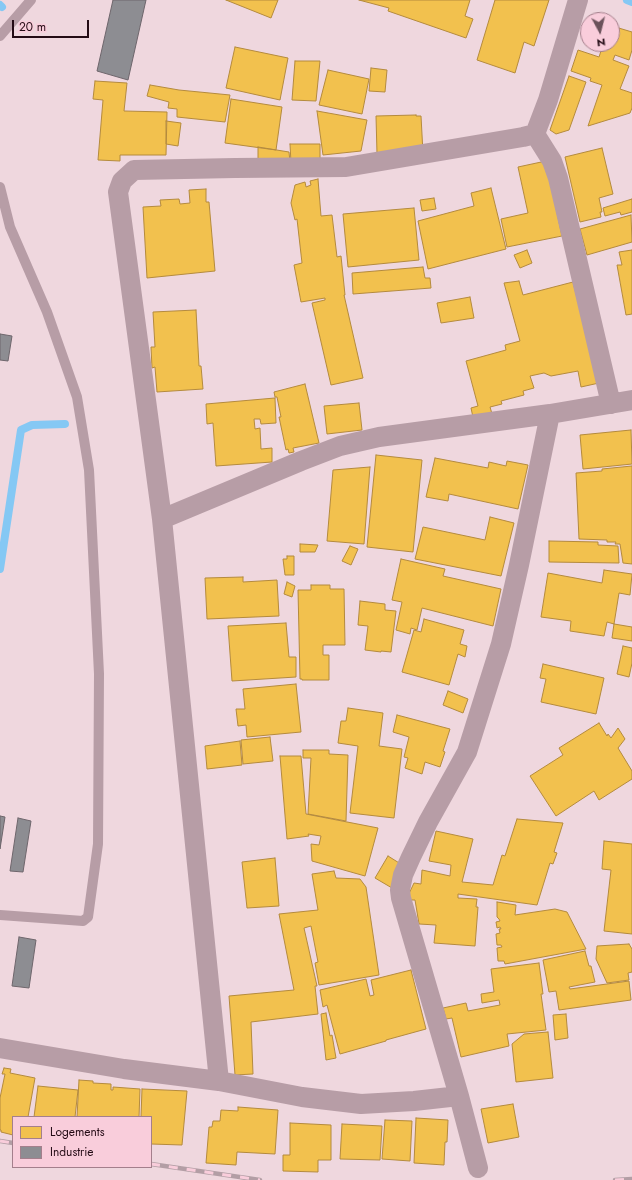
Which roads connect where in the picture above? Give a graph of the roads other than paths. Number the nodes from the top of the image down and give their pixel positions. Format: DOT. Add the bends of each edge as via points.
graph roads {
  1 [pos="31,0"];
  2 [pos="578,0"];
  3 [pos="0,36"];
  4 [pos="535,134"];
  5 [pos="0,187"];
  6 [pos="632,400"];
  7 [pos="611,404"];
  8 [pos="550,414"];
  9 [pos="162,519"];
  10 [pos="0,915"];
  11 [pos="0,1048"];
  12 [pos="219,1081"];
  13 [pos="459,1096"];
  14 [pos="478,1168"];
  1 -- 3 [label="lane"];
  2 -- 4 [label="street"];
  4 -- 7 [label="street" via="552,161 558,178"];
  4 -- 9 [label="street" via="346,167 134,170 122,181 118,192"];
  5 -- 10 [label="lane" via="10,227 47,312 77,398 89,470 98,674 98,844 88,917 83,921"];
  6 -- 7 [label="street"];
  7 -- 8 [label="street"];
  8 -- 9 [label="street" via="379,437 340,446"];
  8 -- 13 [label="street" via="503,637 481,709 467,752 411,857 400,890"];
  9 -- 12 [label="street"];
  11 -- 12 [label="street" via="124,1069"];
  12 -- 13 [label="street" via="302,1097 361,1104"];
  13 -- 14 [label="street"];
}
